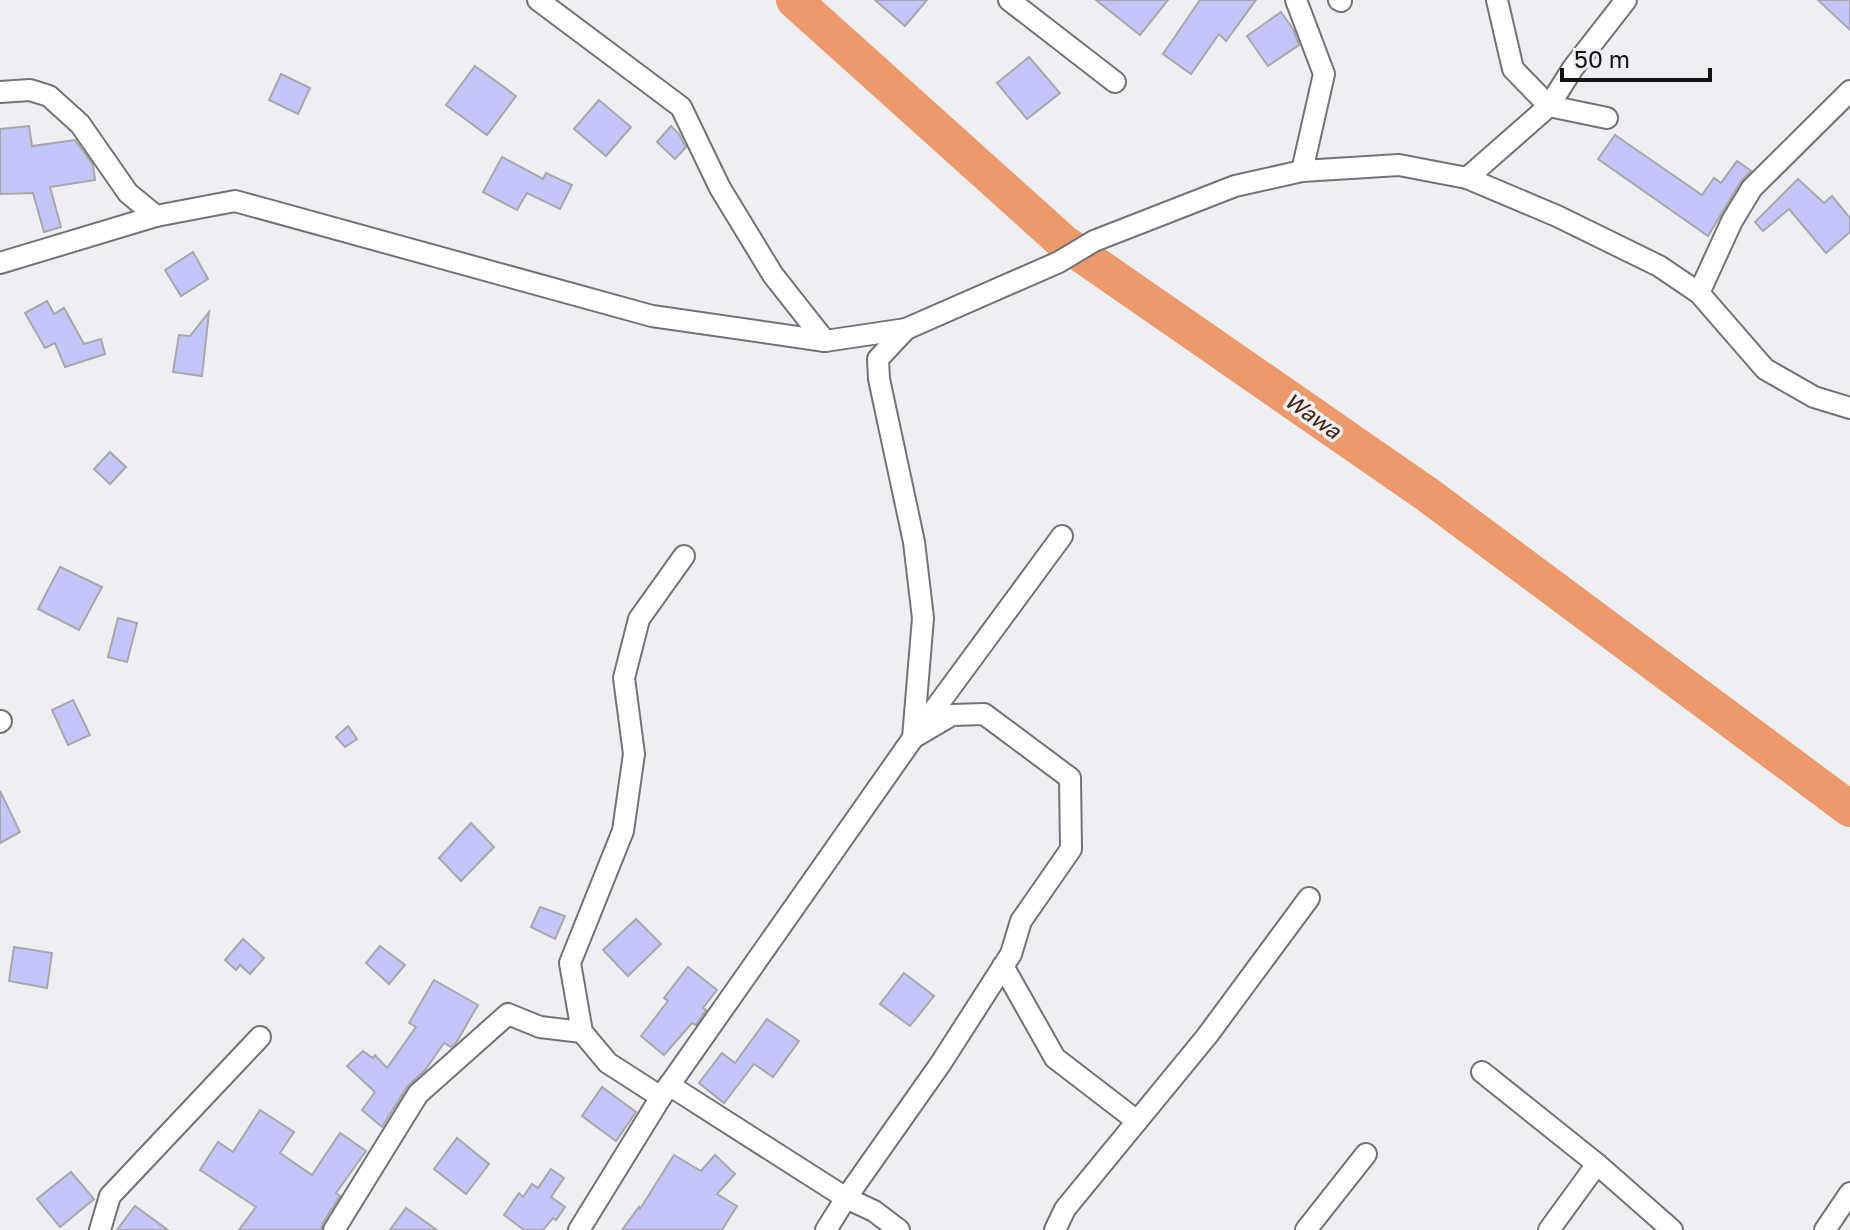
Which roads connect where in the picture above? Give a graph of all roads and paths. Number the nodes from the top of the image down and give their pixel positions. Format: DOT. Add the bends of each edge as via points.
graph roads {
  1 [pos="538,0"];
  2 [pos="1009,0"];
  3 [pos="1296,0"];
  4 [pos="1497,0"];
  5 [pos="1626,0"];
  6 [pos="1115,82"];
  7 [pos="1850,91"];
  8 [pos="0,92"];
  9 [pos="1549,106"];
  10 [pos="1607,118"];
  11 [pos="1302,171"];
  12 [pos="1467,178"];
  13 [pos="156,216"];
  14 [pos="0,263"];
  15 [pos="1699,293"];
  16 [pos="906,329"];
  17 [pos="825,341"];
  18 [pos="1850,408"];
  19 [pos="1062,536"];
  20 [pos="684,556"];
  21 [pos="913,738"];
  22 [pos="1309,898"];
  23 [pos="1003,966"];
  24 [pos="582,1032"];
  25 [pos="260,1037"];
  26 [pos="1482,1072"];
  27 [pos="665,1091"];
  28 [pos="1137,1121"];
  29 [pos="1366,1154"];
  30 [pos="1597,1164"];
  31 [pos="1850,1193"];
  32 [pos="846,1198"];
  33 [pos="100,1230"];
  34 [pos="334,1230"];
  35 [pos="579,1230"];
  36 [pos="826,1230"];
  37 [pos="899,1230"];
  38 [pos="1055,1230"];
  39 [pos="1306,1230"];
  40 [pos="1549,1230"];
  41 [pos="1672,1230"];
  42 [pos="1825,1230"];
  1 -- 17 [label="street" via="681,107 720,188 773,275"];
  2 -- 6 [label="street"];
  3 -- 11 [label="street" via="1324,74"];
  4 -- 9 [label="street" via="1513,69"];
  5 -- 9 [label="street"];
  7 -- 15 [label="street" via="1752,188"];
  8 -- 13 [label="street" via="30,90 49,96 80,124 128,193"];
  9 -- 10 [label="street"];
  9 -- 12 [label="street"];
  11 -- 12 [label="street" via="1399,165"];
  11 -- 16 [label="street" via="1235,186 1094,241 1059,262"];
  12 -- 15 [label="street" via="1659,266"];
  13 -- 14 [label="street"];
  13 -- 17 [label="street" via="235,201 652,316"];
  15 -- 18 [label="street" via="1765,369 1814,397"];
  16 -- 17 [label="street"];
  16 -- 21 [label="street" via="878,359 878,369 914,542 923,618"];
  19 -- 21 [label="street"];
  20 -- 24 [label="street" via="639,619 624,678 634,754 623,831 570,963"];
  21 -- 23 [label="street" via="952,715 984,714 1070,778 1071,849 1021,921"];
  21 -- 27 [label="street"];
  22 -- 28 [label="street"];
  23 -- 28 [label="street" via="1055,1058"];
  23 -- 32 [label="street"];
  24 -- 27 [label="street" via="608,1063"];
  24 -- 34 [label="street" via="540,1027 508,1014 418,1094"];
  25 -- 33 [label="street" via="110,1196"];
  26 -- 30 [label="street"];
  27 -- 32 [label="street"];
  27 -- 35 [label="street"];
  28 -- 38 [label="street" via="1065,1209"];
  29 -- 39 [label="street"];
  30 -- 40 [label="street"];
  30 -- 41 [label="street"];
  31 -- 42 [label="street"];
  32 -- 36 [label="street"];
  32 -- 37 [label="street"];
}
